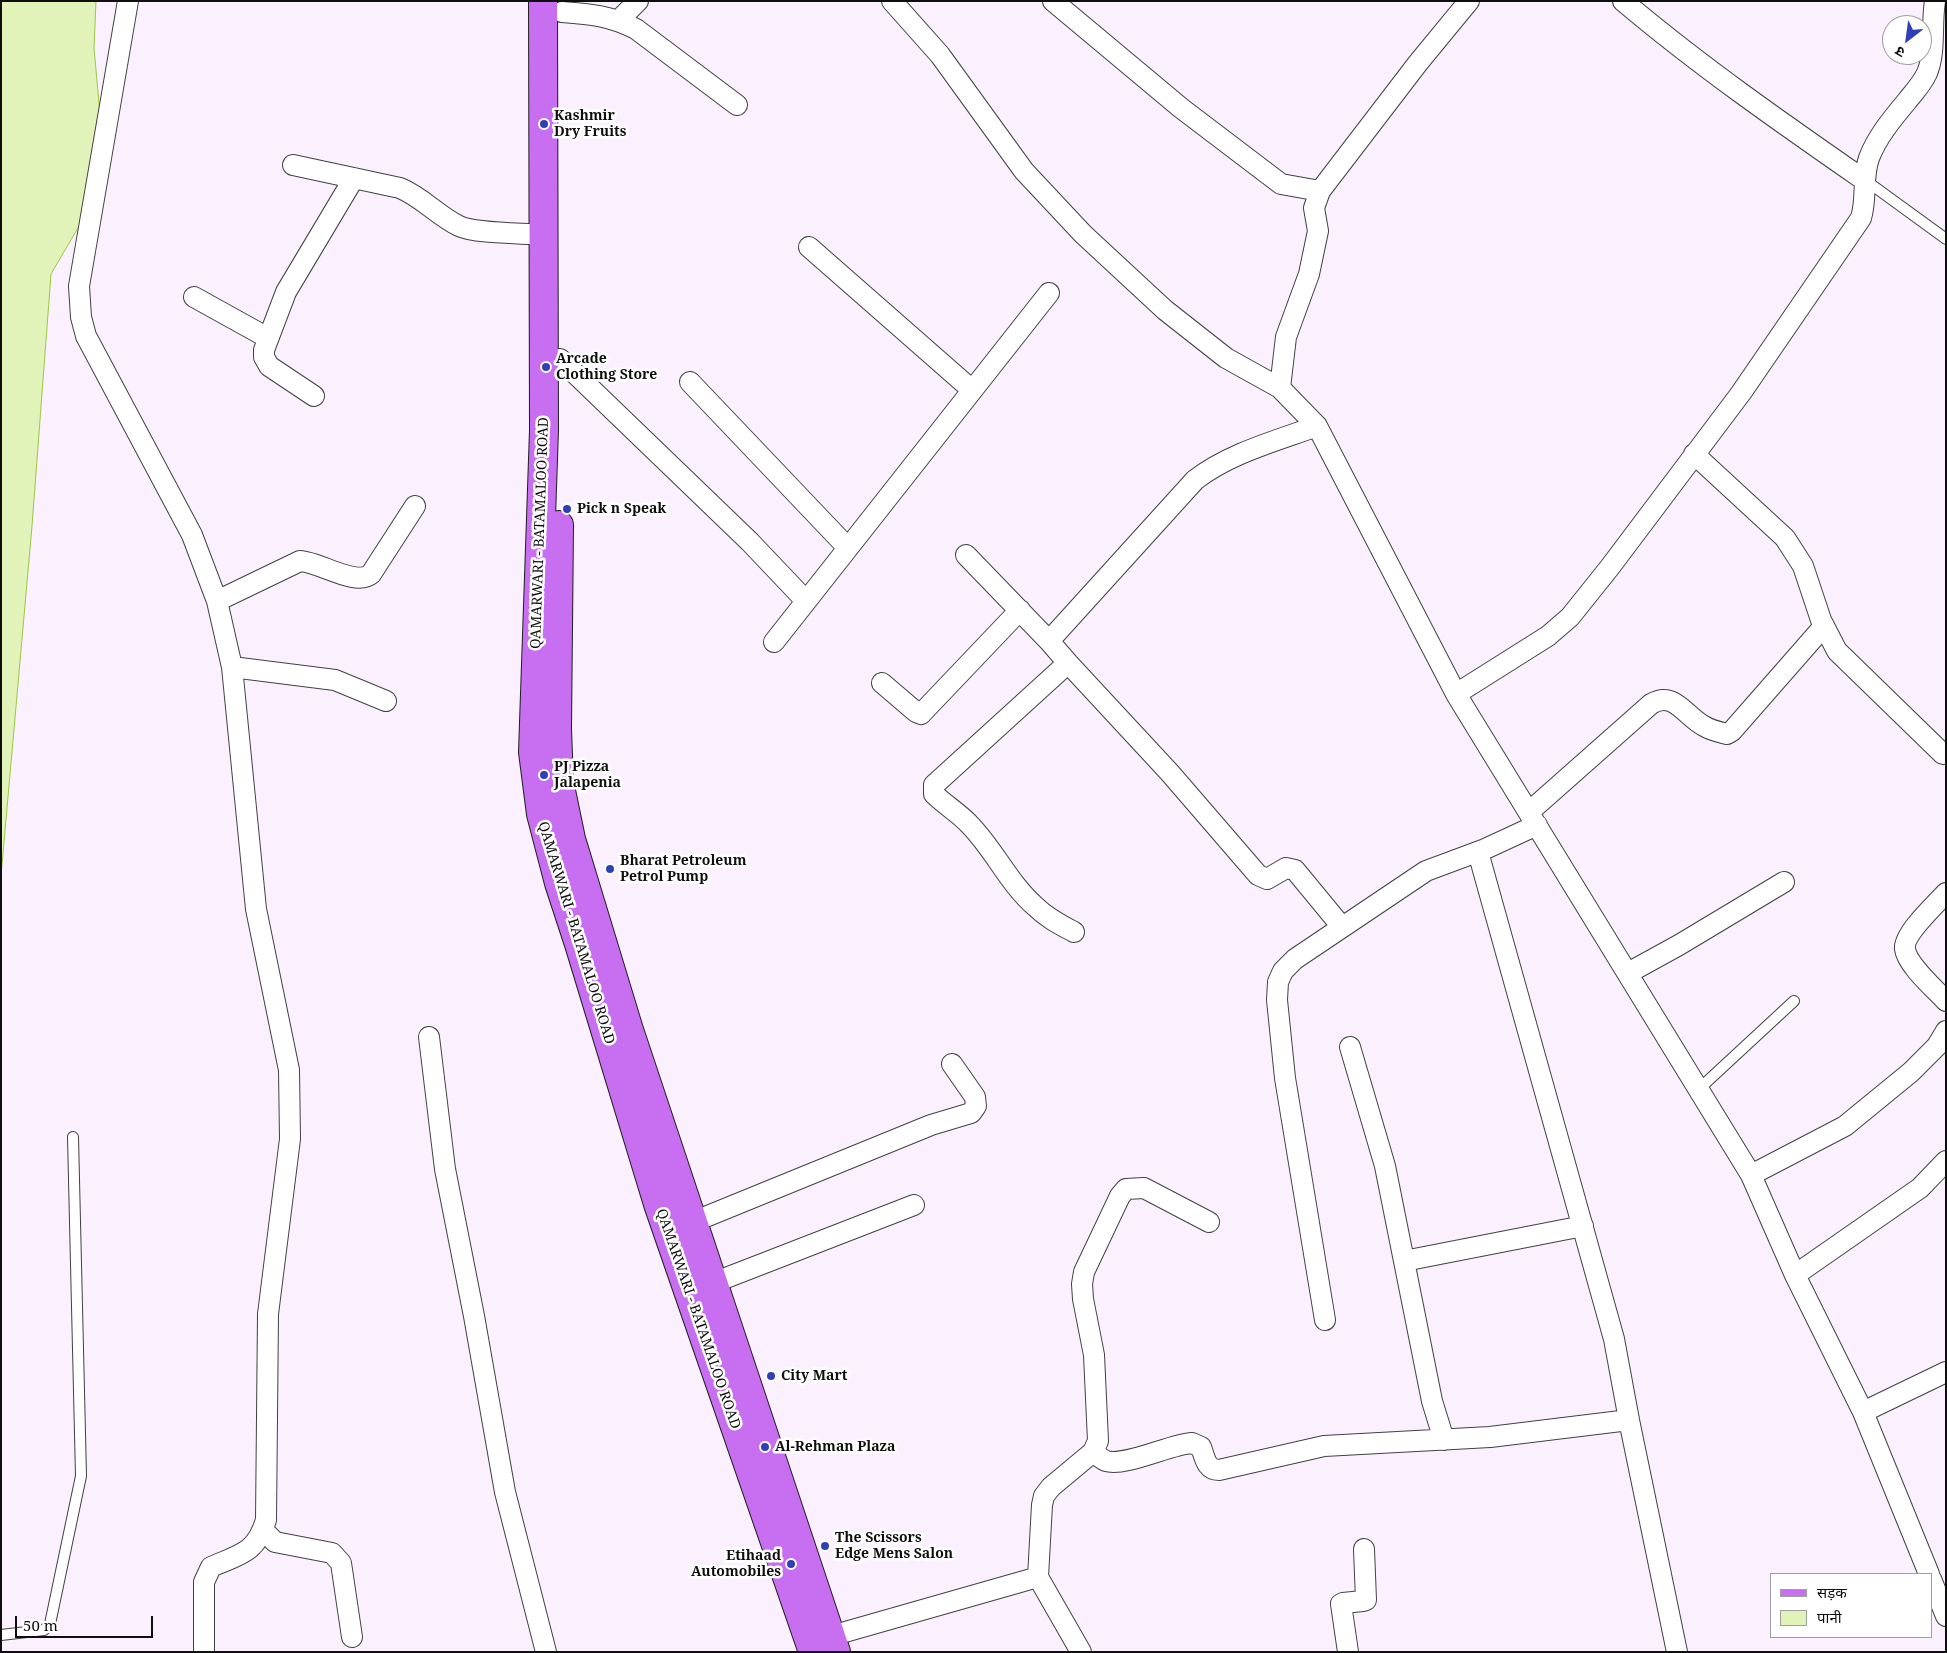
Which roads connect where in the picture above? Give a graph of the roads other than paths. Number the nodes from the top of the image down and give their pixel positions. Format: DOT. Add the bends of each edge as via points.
graph roads {
  1 [pos="128,1"];
  2 [pos="638,1"];
  3 [pos="892,1"];
  4 [pos="1053,1"];
  5 [pos="1469,1"];
  6 [pos="1623,1"];
  7 [pos="1935,1"];
  8 [pos="556,5"];
  9 [pos="619,20"];
  10 [pos="737,105"];
  11 [pos="293,165"];
  12 [pos="354,178"];
  13 [pos="1864,180"];
  14 [pos="1320,192"];
  15 [pos="544,235"];
  16 [pos="1946,239"];
  17 [pos="809,247"];
  18 [pos="1049,293"];
  19 [pos="194,296"];
  20 [pos="268,338"];
  21 [pos="560,359"];
  22 [pos="690,382"];
  23 [pos="1280,388"];
  24 [pos="972,390"];
  25 [pos="314,396"];
  26 [pos="1317,426"];
  27 [pos="1694,454"];
  28 [pos="415,506"];
  29 [pos="848,548"];
  30 [pos="966,555"];
  31 [pos="217,601"];
  32 [pos="806,601"];
  33 [pos="1020,610"];
  34 [pos="1824,626"];
  35 [pos="1049,641"];
  36 [pos="774,642"];
  37 [pos="1068,663"];
  38 [pos="232,668"];
  39 [pos="882,683"];
  40 [pos="1456,694"];
  41 [pos="386,701"];
  42 [pos="1943,754"];
  43 [pos="1533,818"];
  44 [pos="1478,852"];
  45 [pos="1784,882"];
  46 [pos="1946,893"];
  47 [pos="1342,927"];
  48 [pos="1074,932"];
  49 [pos="1628,973"];
  50 [pos="1794,1001"];
  51 [pos="1946,1001"];
  52 [pos="1946,1031"];
  53 [pos="429,1037"];
  54 [pos="1350,1048"];
  55 [pos="952,1064"];
  56 [pos="1699,1089"];
  57 [pos="73,1137"];
  58 [pos="1946,1161"];
  59 [pos="1751,1175"];
  60 [pos="914,1205"];
  61 [pos="693,1222"];
  62 [pos="1209,1222"];
  63 [pos="1583,1226"];
  64 [pos="1404,1261"];
  65 [pos="1796,1276"];
  66 [pos="713,1283"];
  67 [pos="1324,1320"];
  68 [pos="1946,1372"];
  69 [pos="1863,1412"];
  70 [pos="1628,1420"];
  71 [pos="1444,1440"];
  72 [pos="1093,1452"];
  73 [pos="263,1530"];
  74 [pos="1364,1549"];
  75 [pos="1929,1573"];
  76 [pos="1038,1577"];
  77 [pos="1932,1581"];
  78 [pos="1946,1616"];
  79 [pos="1,1635"];
  80 [pos="352,1637"];
  81 [pos="827,1647"];
  82 [pos="204,1652"];
  83 [pos="546,1652"];
  84 [pos="1081,1652"];
  85 [pos="1348,1652"];
  86 [pos="1677,1652"];
  1 -- 31 [label="street" via="79,286 80,317 86,336 192,535"];
  2 -- 9 [label="street"];
  3 -- 23 [label="street" via="940,55 1024,170 1083,234 1166,310 1226,358"];
  4 -- 14 [label="street" via="1181,108 1282,184"];
  5 -- 14 [label="street"];
  6 -- 13 [label="street" via="1668,39"];
  7 -- 13 [label="street" via="1927,73 1882,133 1869,158"];
  8 -- 9 [label="street"];
  8 -- 15 [label="main road, QAMARWARI - BATAMALOO ROAD"];
  8 -- 21 [label="main road, QAMARWARI - BATAMALOO ROAD"];
  9 -- 10 [label="street" via="636,29"];
  11 -- 12 [label="street"];
  12 -- 15 [label="street" via="409,191 467,230"];
  12 -- 20 [label="street" via="286,292"];
  13 -- 16 [label="lane"];
  13 -- 27 [label="street" via="1864,209 1854,229 1741,393"];
  14 -- 23 [label="street" via="1314,208 1318,231 1309,274 1286,337"];
  15 -- 81 [label="main road, QAMARWARI - BATAMALOO ROAD" via="544,430 533,752 541,814 559,884 658,1204"];
  17 -- 24 [label="street"];
  18 -- 24 [label="street"];
  19 -- 20 [label="street"];
  20 -- 25 [label="street" via="264,357 269,366"];
  21 -- 32 [label="street" via="750,542"];
  21 -- 61 [label="main road, QAMARWARI - BATAMALOO ROAD" via="559,781 590,905"];
  22 -- 29 [label="street"];
  23 -- 26 [label="street"];
  24 -- 29 [label="street"];
  26 -- 35 [label="street" via="1241,454 1194,480"];
  26 -- 40 [label="street"];
  27 -- 34 [label="street" via="1785,538 1803,566"];
  27 -- 40 [label="street" via="1570,616 1548,636"];
  28 -- 31 [label="street" via="371,574 365,578 351,577 300,561"];
  29 -- 32 [label="street"];
  30 -- 33 [label="street"];
  31 -- 38 [label="street"];
  32 -- 36 [label="street"];
  33 -- 35 [label="street"];
  33 -- 39 [label="street" via="921,714"];
  34 -- 42 [label="street" via="1837,651"];
  34 -- 43 [label="street" via="1732,731 1727,734 1704,726 1675,703 1660,699 1651,704"];
  35 -- 37 [label="street"];
  37 -- 47 [label="street" via="1170,773 1258,875 1267,879 1286,868 1295,870"];
  37 -- 48 [label="street" via="939,780 933,790 970,824 1035,907"];
  38 -- 41 [label="street" via="334,680"];
  38 -- 73 [label="street" via="256,909 290,1070 290,1139 268,1314 266,1520"];
  40 -- 43 [label="street"];
  43 -- 44 [label="street"];
  43 -- 49 [label="street"];
  44 -- 47 [label="street" via="1426,871"];
  44 -- 63 [label="street"];
  45 -- 49 [label="street"];
  46 -- 51 [label="street" via="1914,927 1905,949 1910,961"];
  47 -- 67 [label="street" via="1295,959 1282,971 1278,982 1285,1078"];
  49 -- 56 [label="street"];
  50 -- 56 [label="lane"];
  52 -- 59 [label="street" via="1911,1072 1845,1126"];
  53 -- 83 [label="street" via="445,1169 505,1492"];
  54 -- 64 [label="street" via="1385,1166"];
  55 -- 61 [label="street" via="975,1097 976,1106 971,1113"];
  56 -- 59 [label="street"];
  57 -- 79 [label="lane" via="81,1476 50,1624 44,1630"];
  58 -- 65 [label="street" via="1920,1188"];
  59 -- 65 [label="street"];
  60 -- 66 [label="street"];
  61 -- 66 [label="main road, QAMARWARI - BATAMALOO ROAD"];
  62 -- 72 [label="street" via="1144,1188 1126,1189 1120,1196 1084,1272 1082,1284 1094,1355 1098,1441"];
  63 -- 64 [label="street"];
  63 -- 70 [label="street" via="1614,1339"];
  64 -- 71 [label="street" via="1432,1400"];
  65 -- 69 [label="street"];
  66 -- 81 [label="main road, QAMARWARI - BATAMALOO ROAD"];
  68 -- 69 [label="street"];
  69 -- 75 [label="street"];
  70 -- 71 [label="street"];
  70 -- 86 [label="street"];
  71 -- 72 [label="street" via="1324,1446 1219,1470 1209,1468 1201,1447 1192,1443 1113,1462"];
  72 -- 76 [label="street" via="1044,1496"];
  73 -- 80 [label="street" via="275,1542 336,1556 340,1563"];
  73 -- 82 [label="street" via="250,1550 211,1567 207,1573 204,1582"];
  74 -- 85 [label="street" via="1366,1600 1341,1604"];
  76 -- 81 [label="street"];
  76 -- 84 [label="street"];
  77 -- 78 [label="street"];
}
